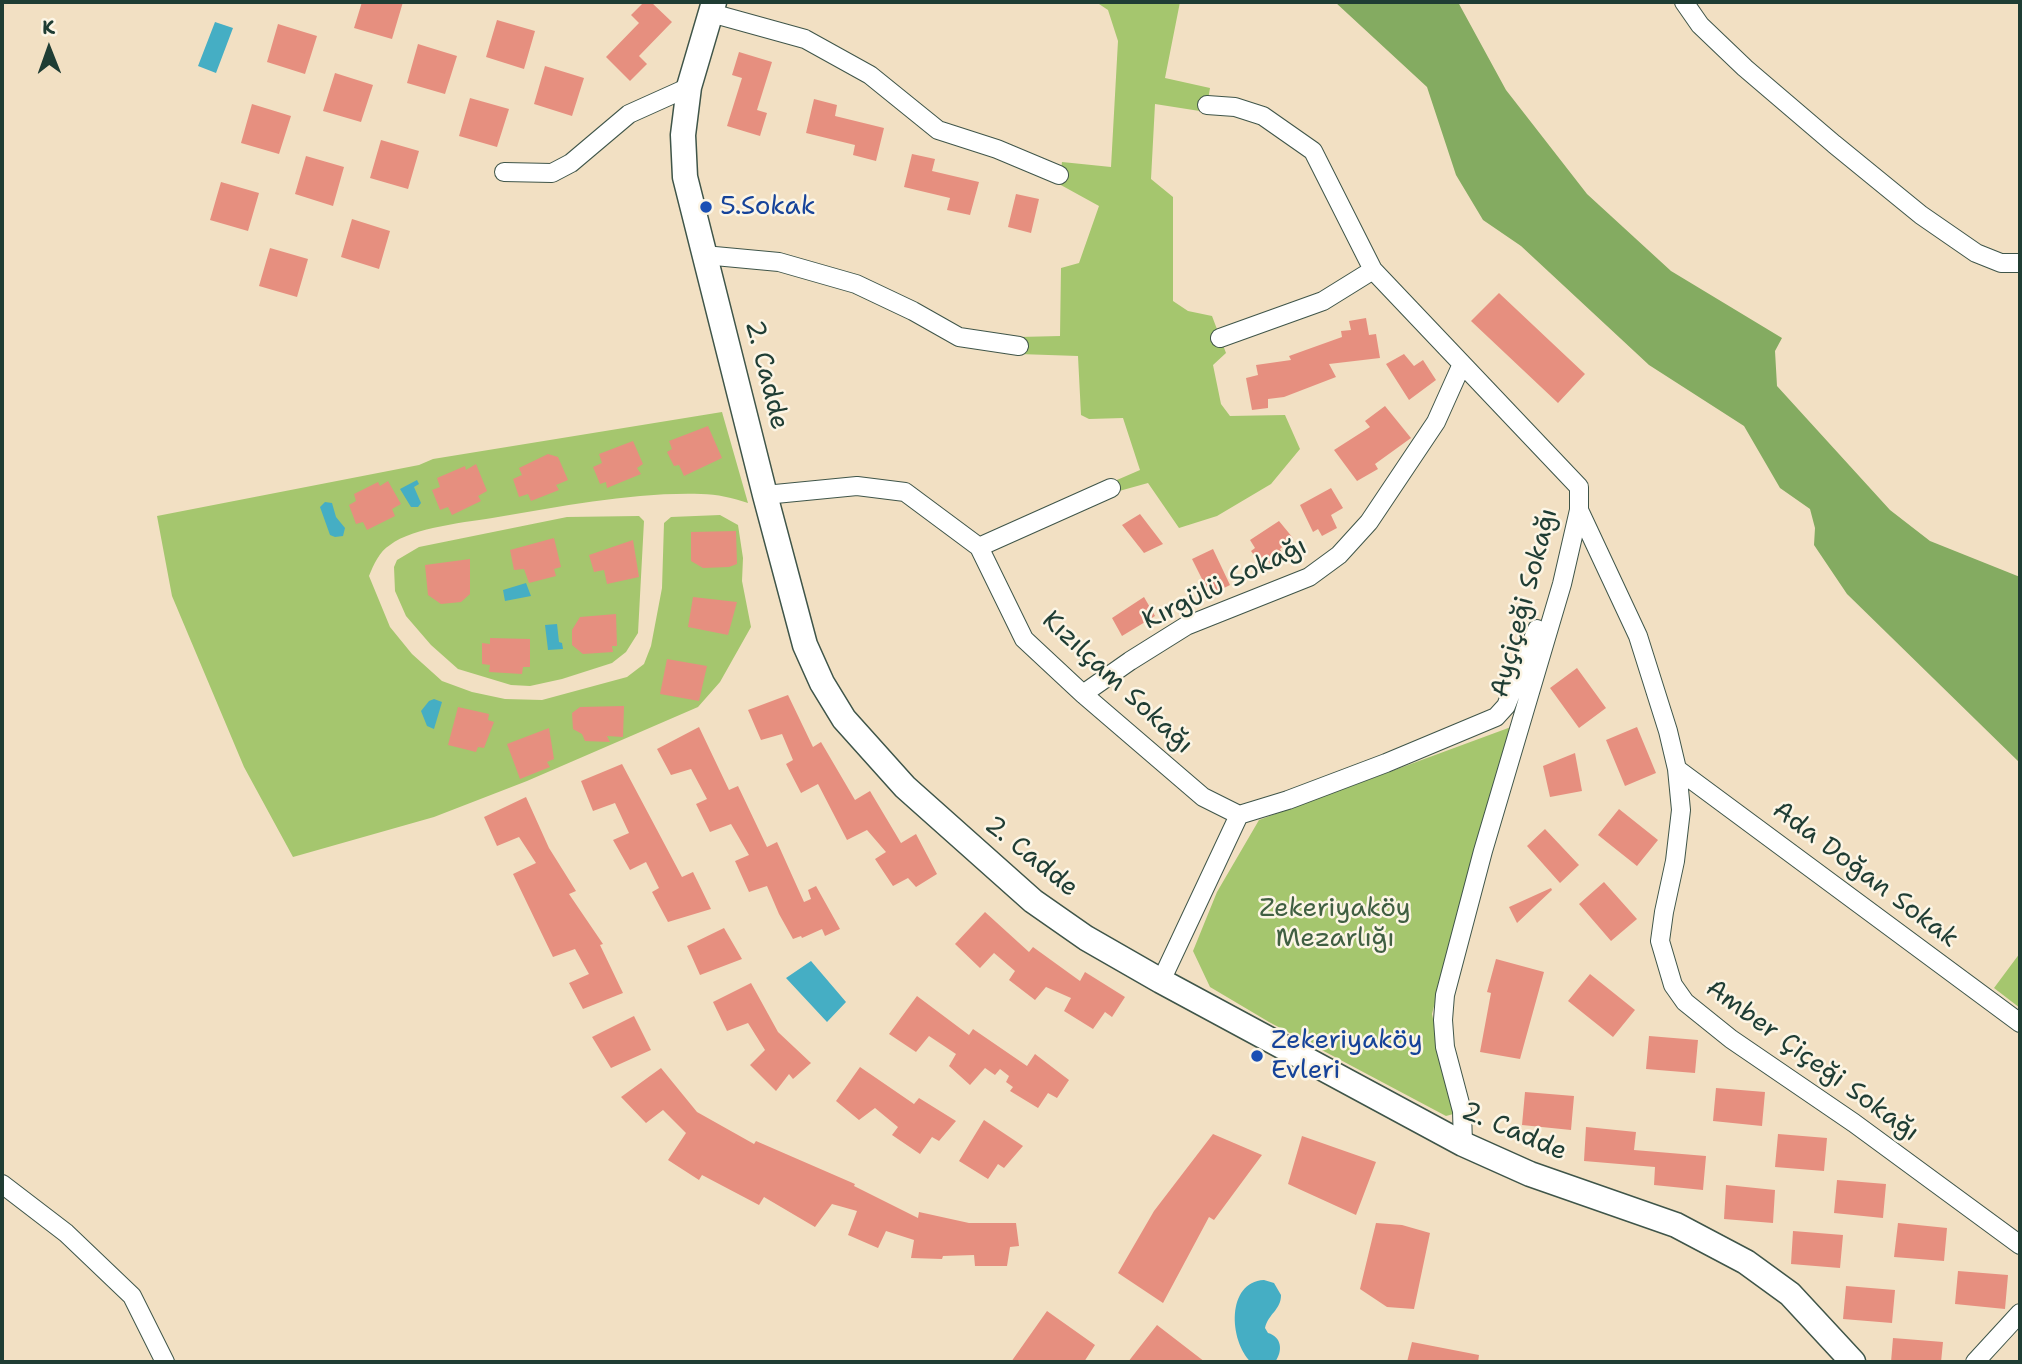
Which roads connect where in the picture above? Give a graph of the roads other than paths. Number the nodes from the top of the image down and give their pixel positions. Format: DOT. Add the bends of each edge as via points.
graph roads {
  1 [pos="1684,2"];
  2 [pos="713,7"];
  3 [pos="689,87"];
  4 [pos="1207,105"];
  5 [pos="503,172"];
  6 [pos="1059,175"];
  7 [pos="704,255"];
  8 [pos="2020,263"];
  9 [pos="1374,270"];
  10 [pos="1220,338"];
  11 [pos="1019,346"];
  12 [pos="1462,364"];
  13 [pos="1111,488"];
  14 [pos="765,495"];
  15 [pos="1579,510"];
  16 [pos="979,547"];
  17 [pos="1083,694"];
  18 [pos="1677,769"];
  19 [pos="1239,815"];
  20 [pos="1161,981"];
  21 [pos="2020,1023"];
  22 [pos="1464,1144"];
  23 [pos="2,1184"];
  24 [pos="2020,1245"];
  25 [pos="2020,1314"];
  26 [pos="1826,1334"];
  27 [pos="165,1362"];
  28 [pos="1836,1362"];
  29 [pos="1853,1362"];
  30 [pos="1975,1362"];
  1 -- 8 [label="street" via="1700,25 1745,68 1921,215 1976,253 2001,263"];
  2 -- 3 [label="street, 2. Cadde"];
  2 -- 6 [label="street" via="805,39 870,75 938,130"];
  3 -- 5 [label="street" via="629,114 571,163 552,173"];
  3 -- 7 [label="street, 2. Cadde" via="683,135 685,177"];
  4 -- 9 [label="street, Ayçiçeği Sokağı" via="1263,116 1313,151"];
  7 -- 11 [label="street" via="779,262 856,284 960,337"];
  7 -- 14 [label="street, 2. Cadde"];
  9 -- 10 [label="street" via="1323,301"];
  9 -- 12 [label="street, Ayçiçeği Sokağı"];
  12 -- 15 [label="street, Ayçiçeği Sokağı" via="1579,487"];
  12 -- 17 [label="street, Kırgülü Sokağı" via="1436,422 1369,522 1339,555 1309,577 1186,626"];
  13 -- 16 [label="street"];
  14 -- 16 [label="street, Kızılçam Sokağı" via="857,486 905,492"];
  14 -- 20 [label="street, 2. Cadde" via="806,645 844,719 905,787 1033,901"];
  15 -- 18 [label="street, Amber Çiçeği Sokağı" via="1638,636"];
  15 -- 19 [label="street" via="1535,637 1506,706 1496,717 1387,763"];
  15 -- 22 [label="street, Ayçiçeği Sokağı" via="1445,995 1444,1047 1462,1111"];
  16 -- 17 [label="street, Kızılçam Sokağı" via="1024,639"];
  17 -- 19 [label="street, Kızılçam Sokağı" via="1203,797"];
  18 -- 21 [label="street, Ada Doğan Sokak"];
  18 -- 24 [label="street, Amber Çiçeği Sokağı" via="1679,823 1660,940 1673,985 1685,1002 1731,1040"];
  19 -- 20 [label="street"];
  20 -- 22 [label="street, 2. Cadde"];
  22 -- 26 [label="street, 2. Cadde" via="1530,1174 1676,1225 1735,1256 1790,1294"];
  23 -- 27 [label="street" via="66,1233 132,1296"];
  25 -- 30 [label="street"];
  26 -- 28 [label="street"];
  26 -- 29 [label="street, 2. Cadde"];
}
